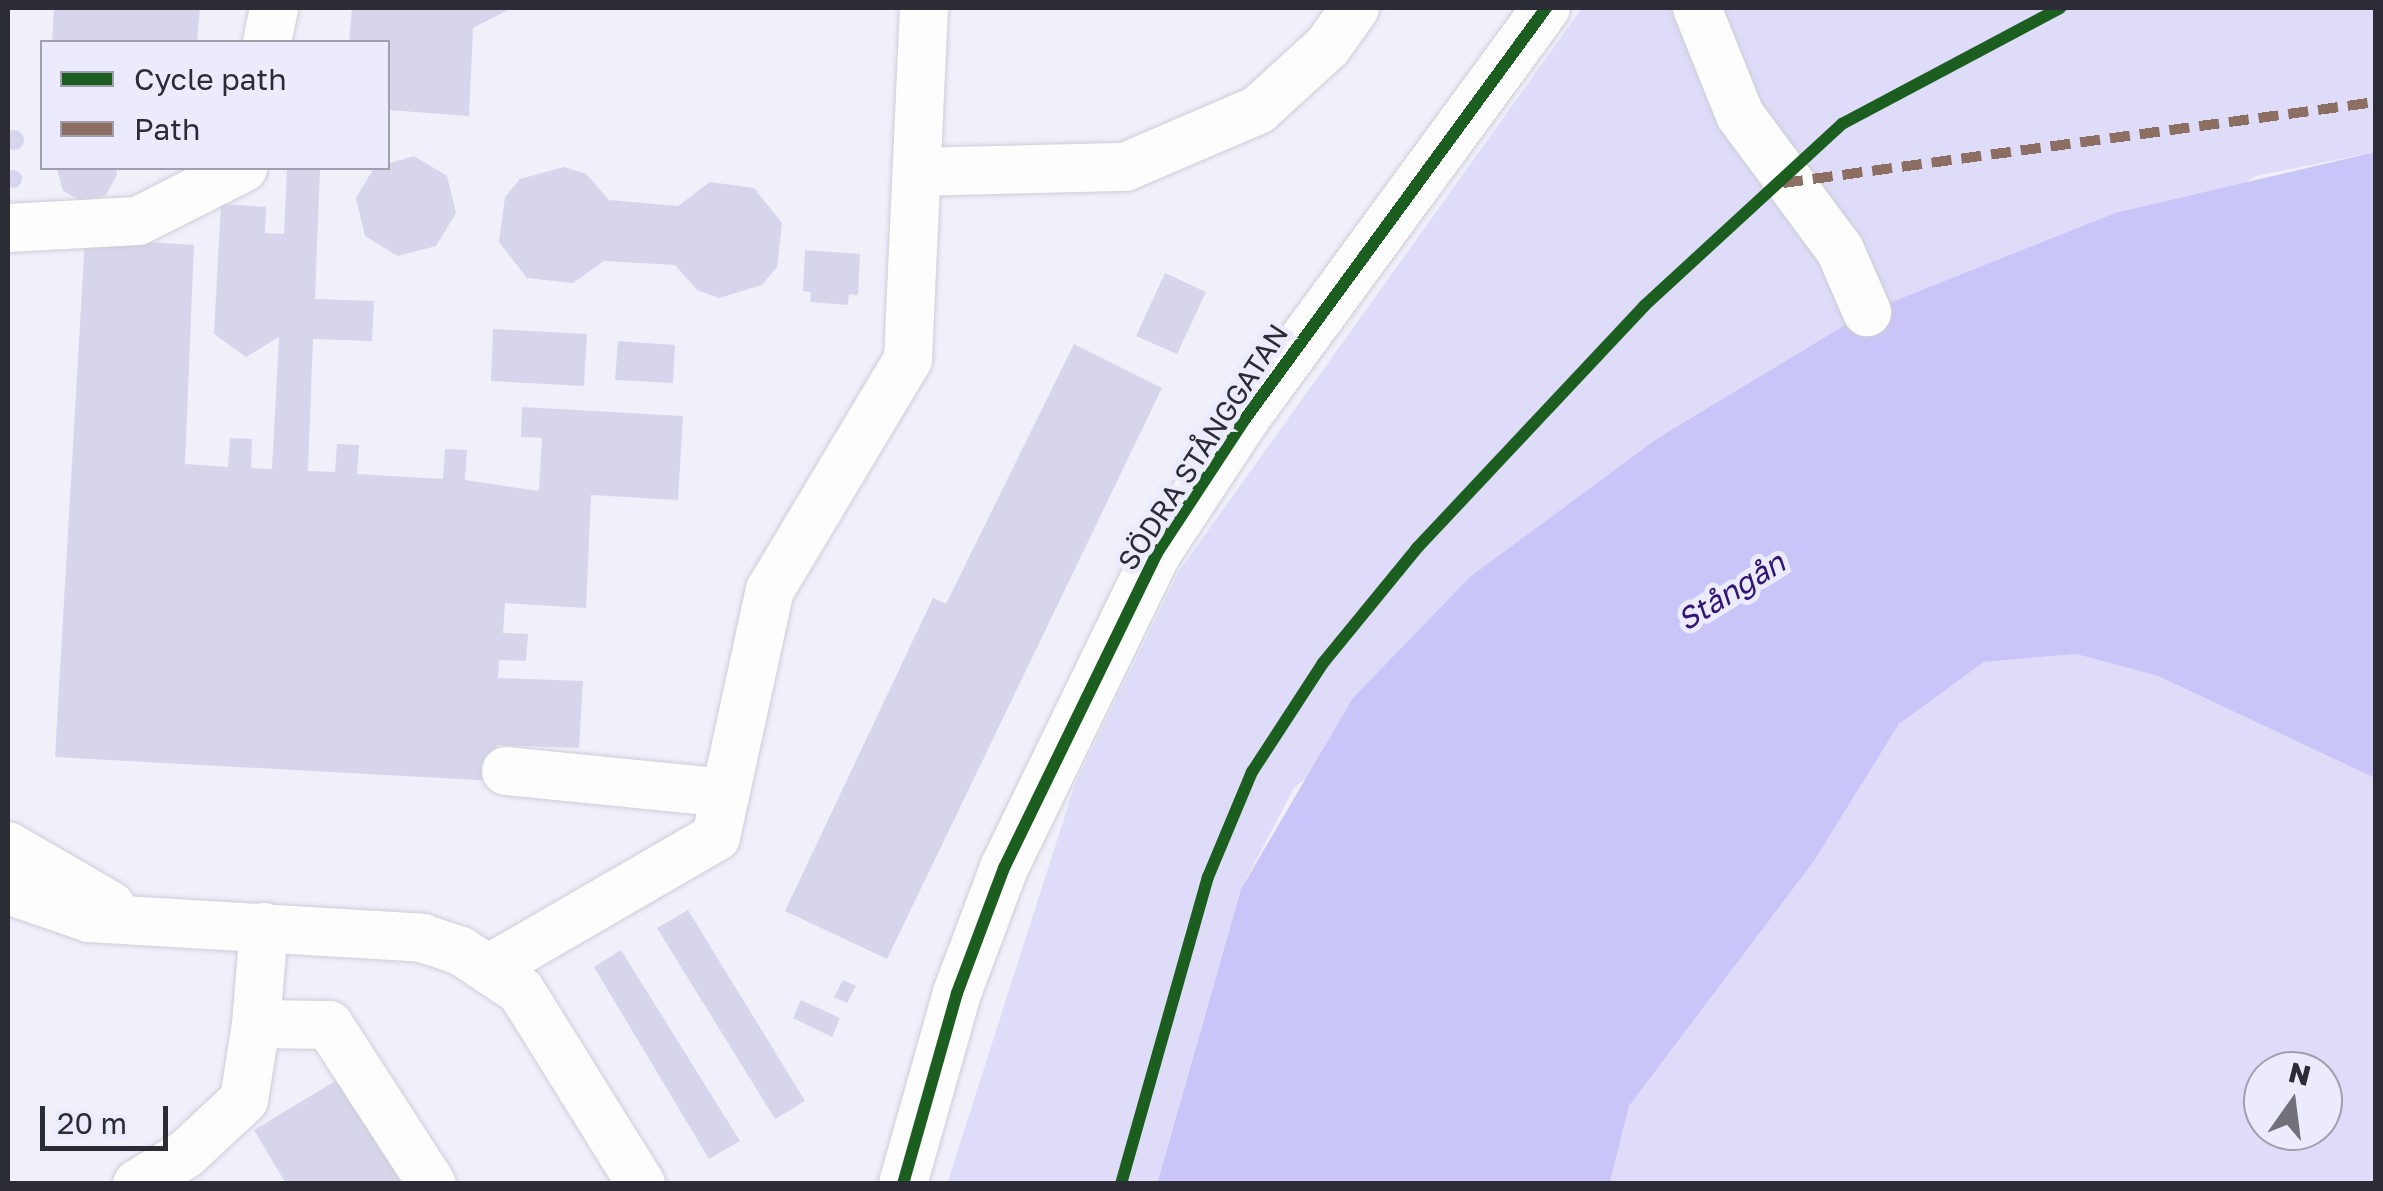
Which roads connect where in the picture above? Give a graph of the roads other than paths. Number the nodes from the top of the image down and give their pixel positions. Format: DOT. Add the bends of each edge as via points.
graph roads {
  1 [pos="274,8"];
  2 [pos="924,8"];
  3 [pos="1355,8"];
  4 [pos="1546,8"];
  5 [pos="1697,8"];
  6 [pos="267,40"];
  7 [pos="239,170"];
  8 [pos="916,172"];
  9 [pos="8,228"];
  10 [pos="1867,312"];
  11 [pos="506,772"];
  12 [pos="726,793"];
  13 [pos="8,846"];
  14 [pos="8,890"];
  15 [pos="141,920"];
  16 [pos="264,927"];
  17 [pos="490,968"];
  18 [pos="256,1024"];
  19 [pos="195,1168"];
  20 [pos="137,1184"];
  21 [pos="432,1184"];
  22 [pos="640,1184"];
  23 [pos="903,1184"];
  1 -- 6 [label="street"];
  2 -- 8 [label="street"];
  3 -- 8 [label="street" via="1328,46 1258,110 1125,167"];
  4 -- 23 [label="street, SÖDRA STÅNGGATAN" via="1245,419 1157,554 1004,868 957,993"];
  5 -- 10 [label="street" via="1740,114 1783,184 1840,250"];
  7 -- 9 [label="street" via="138,221"];
  8 -- 12 [label="street" via="908,359 770,590"];
  11 -- 12 [label="street"];
  12 -- 17 [label="street" via="716,837"];
  13 -- 15 [label="street"];
  14 -- 15 [label="street" via="89,918"];
  15 -- 16 [label="street"];
  16 -- 17 [label="street" via="422,938"];
  16 -- 18 [label="street"];
  17 -- 22 [label="street" via="541,1020"];
  18 -- 19 [label="street" via="244,1100"];
  18 -- 21 [label="street" via="329,1024"];
  19 -- 20 [label="street"];
}
